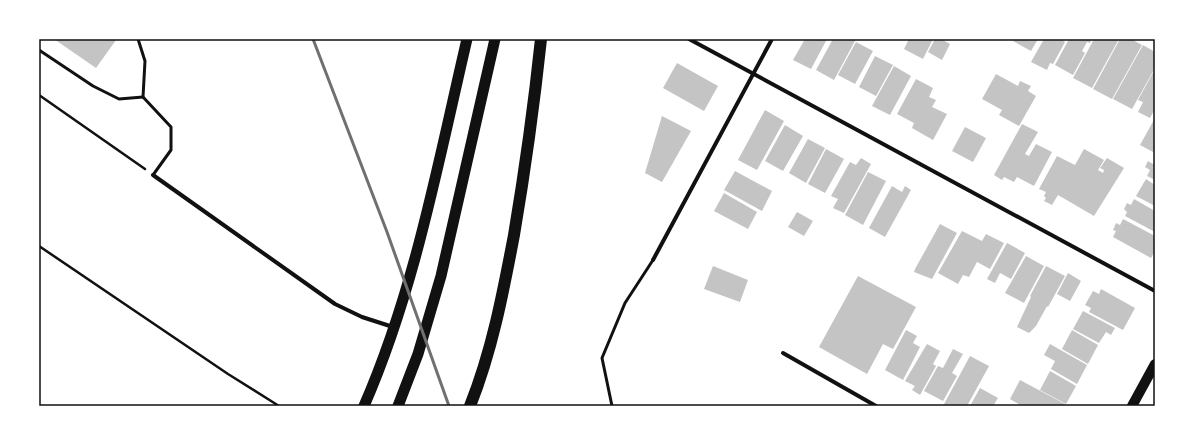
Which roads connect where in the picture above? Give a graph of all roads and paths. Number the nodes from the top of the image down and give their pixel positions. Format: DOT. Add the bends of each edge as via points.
graph roads {
  1 [pos="138,39"];
  2 [pos="466,39"];
  3 [pos="496,39"];
  4 [pos="541,39"];
  5 [pos="689,39"];
  6 [pos="772,39"];
  7 [pos="39,50"];
  8 [pos="753,73"];
  9 [pos="39,95"];
  10 [pos="143,97"];
  11 [pos="154,175"];
  12 [pos="39,246"];
  13 [pos="653,260"];
  14 [pos="1155,291"];
  15 [pos="395,328"];
  16 [pos="783,354"];
  17 [pos="1155,364"];
  18 [pos="279,406"];
  19 [pos="364,406"];
  20 [pos="398,406"];
  21 [pos="470,406"];
  22 [pos="612,406"];
  23 [pos="876,406"];
  24 [pos="1132,406"];
  1 -- 10 [label="lane" via="144,61"];
  2 -- 15 [label="highway" via="418,252"];
  3 -- 20 [label="highway" via="448,250 428,322"];
  4 -- 21 [label="highway" via="518,210 498,312 486,360"];
  5 -- 8 [label="street"];
  6 -- 8 [label="street"];
  7 -- 10 [label="lane" via="93,86 119,99"];
  8 -- 13 [label="street"];
  8 -- 14 [label="street"];
  9 -- 11 [label="path"];
  10 -- 11 [label="lane" via="171,127 171,150"];
  11 -- 15 [label="street" via="335,304 362,317"];
  12 -- 18 [label="path"];
  13 -- 22 [label="lane" via="625,303 602,358"];
  15 -- 19 [label="highway"];
  16 -- 23 [label="street"];
  17 -- 24 [label="main road"];
}
